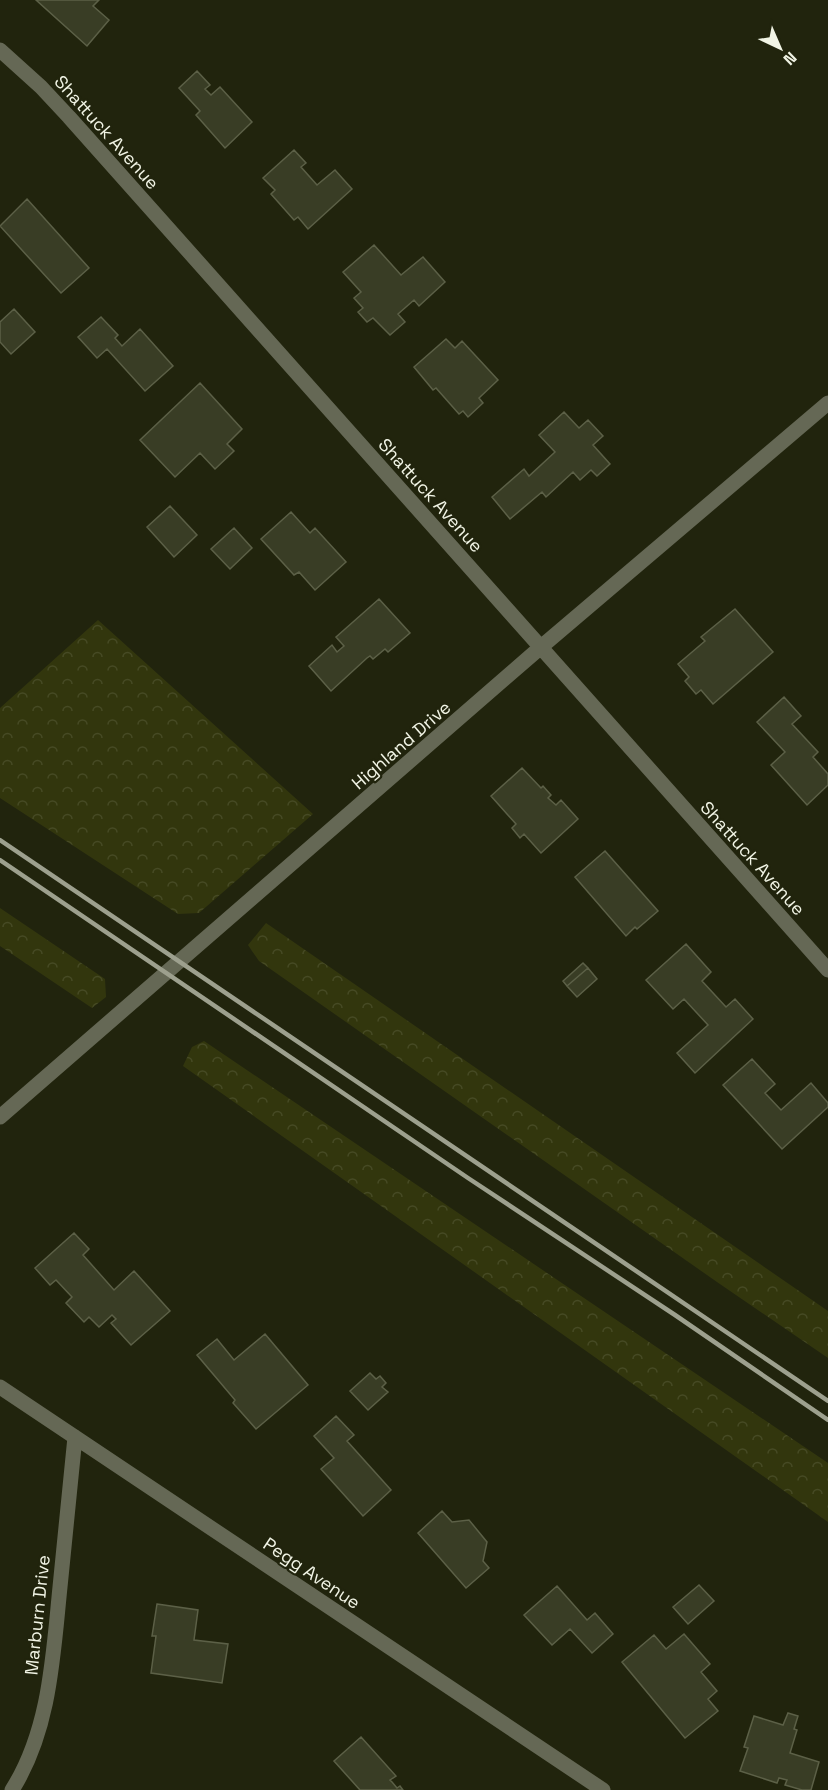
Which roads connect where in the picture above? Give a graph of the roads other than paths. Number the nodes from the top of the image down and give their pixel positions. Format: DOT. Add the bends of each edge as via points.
graph roads {
  1 [pos="0,50"];
  2 [pos="828,403"];
  3 [pos="541,647"];
  4 [pos="828,970"];
  5 [pos="0,1117"];
  6 [pos="0,1387"];
  7 [pos="75,1437"];
  8 [pos="12,1790"];
  9 [pos="603,1790"];
  1 -- 3 [label="street, Shattuck Avenue" via="69,117"];
  2 -- 3 [label="street, Highland Drive"];
  3 -- 4 [label="street, Shattuck Avenue"];
  3 -- 5 [label="street, Highland Drive"];
  6 -- 7 [label="street, Pegg Avenue"];
  7 -- 8 [label="street, Marburn Drive" via="49,1688 35,1743"];
  7 -- 9 [label="street, Pegg Avenue"];
}
